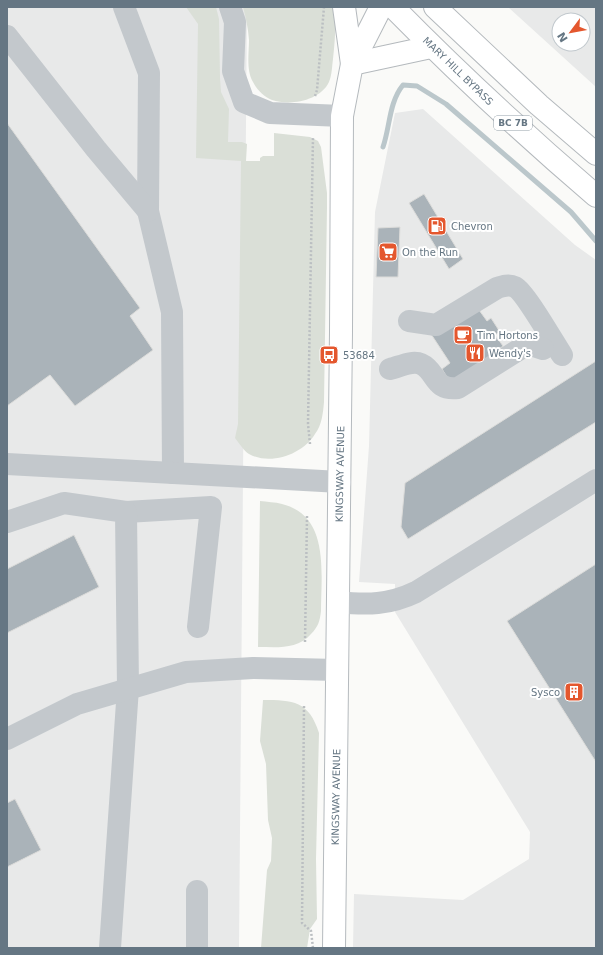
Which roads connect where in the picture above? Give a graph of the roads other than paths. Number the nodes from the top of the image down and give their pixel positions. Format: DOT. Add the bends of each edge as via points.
graph roads {
  1 [pos="124,7"];
  2 [pos="230,7"];
  3 [pos="344,7"];
  4 [pos="381,7"];
  5 [pos="392,7"];
  6 [pos="436,7"];
  7 [pos="456,7"];
  8 [pos="464,34"];
  9 [pos="7,36"];
  10 [pos="431,46"];
  11 [pos="352,64"];
  12 [pos="342,116"];
  13 [pos="596,154"];
  14 [pos="596,196"];
  15 [pos="148,211"];
  16 [pos="409,321"];
  17 [pos="390,369"];
  18 [pos="7,464"];
  19 [pos="173,473"];
  20 [pos="596,480"];
  21 [pos="340,482"];
  22 [pos="126,512"];
  23 [pos="7,522"];
  24 [pos="338,602"];
  25 [pos="198,627"];
  26 [pos="337,670"];
  27 [pos="128,688"];
  28 [pos="7,739"];
  29 [pos="197,891"];
  30 [pos="110,948"];
  31 [pos="197,948"];
  32 [pos="334,948"];
  1 -- 15 [label="lane" via="149,73"];
  2 -- 12 [label="lane" via="235,22 234,71 244,102 270,113"];
  3 -- 11 [label="main road"];
  4 -- 11 [label="main road, KINGSWAY AVENUE"];
  5 -- 10 [label="main road, MARY HILL BYPASS / BC 7B"];
  6 -- 8 [label="main road, BC 7B"];
  7 -- 8 [label="main road"];
  8 -- 13 [label="main road, BC 7B" via="539,105"];
  9 -- 15 [label="lane"];
  10 -- 11 [label="main road"];
  10 -- 14 [label="main road, MARY HILL BYPASS / BC 7B" via="537,146"];
  11 -- 12 [label="main road, KINGSWAY AVENUE"];
  12 -- 21 [label="main road, KINGSWAY AVENUE"];
  15 -- 19 [label="lane" via="172,312"];
  16 -- 17 [label="lane" via="436,325 497,288 504,285 515,287 525,296 553,352 528,344 458,388 449,389 439,383 421,364 411,363"];
  18 -- 19 [label="lane"];
  19 -- 21 [label="lane"];
  20 -- 24 [label="lane" via="403,599 364,604"];
  21 -- 24 [label="main road, KINGSWAY AVENUE"];
  22 -- 23 [label="lane" via="64,503"];
  22 -- 25 [label="lane" via="211,506"];
  22 -- 27 [label="lane"];
  24 -- 26 [label="main road, KINGSWAY AVENUE"];
  26 -- 27 [label="lane" via="253,668 186,672"];
  26 -- 32 [label="main road, KINGSWAY AVENUE"];
  27 -- 28 [label="lane" via="77,704"];
  27 -- 30 [label="lane"];
  29 -- 31 [label="lane"];
}
